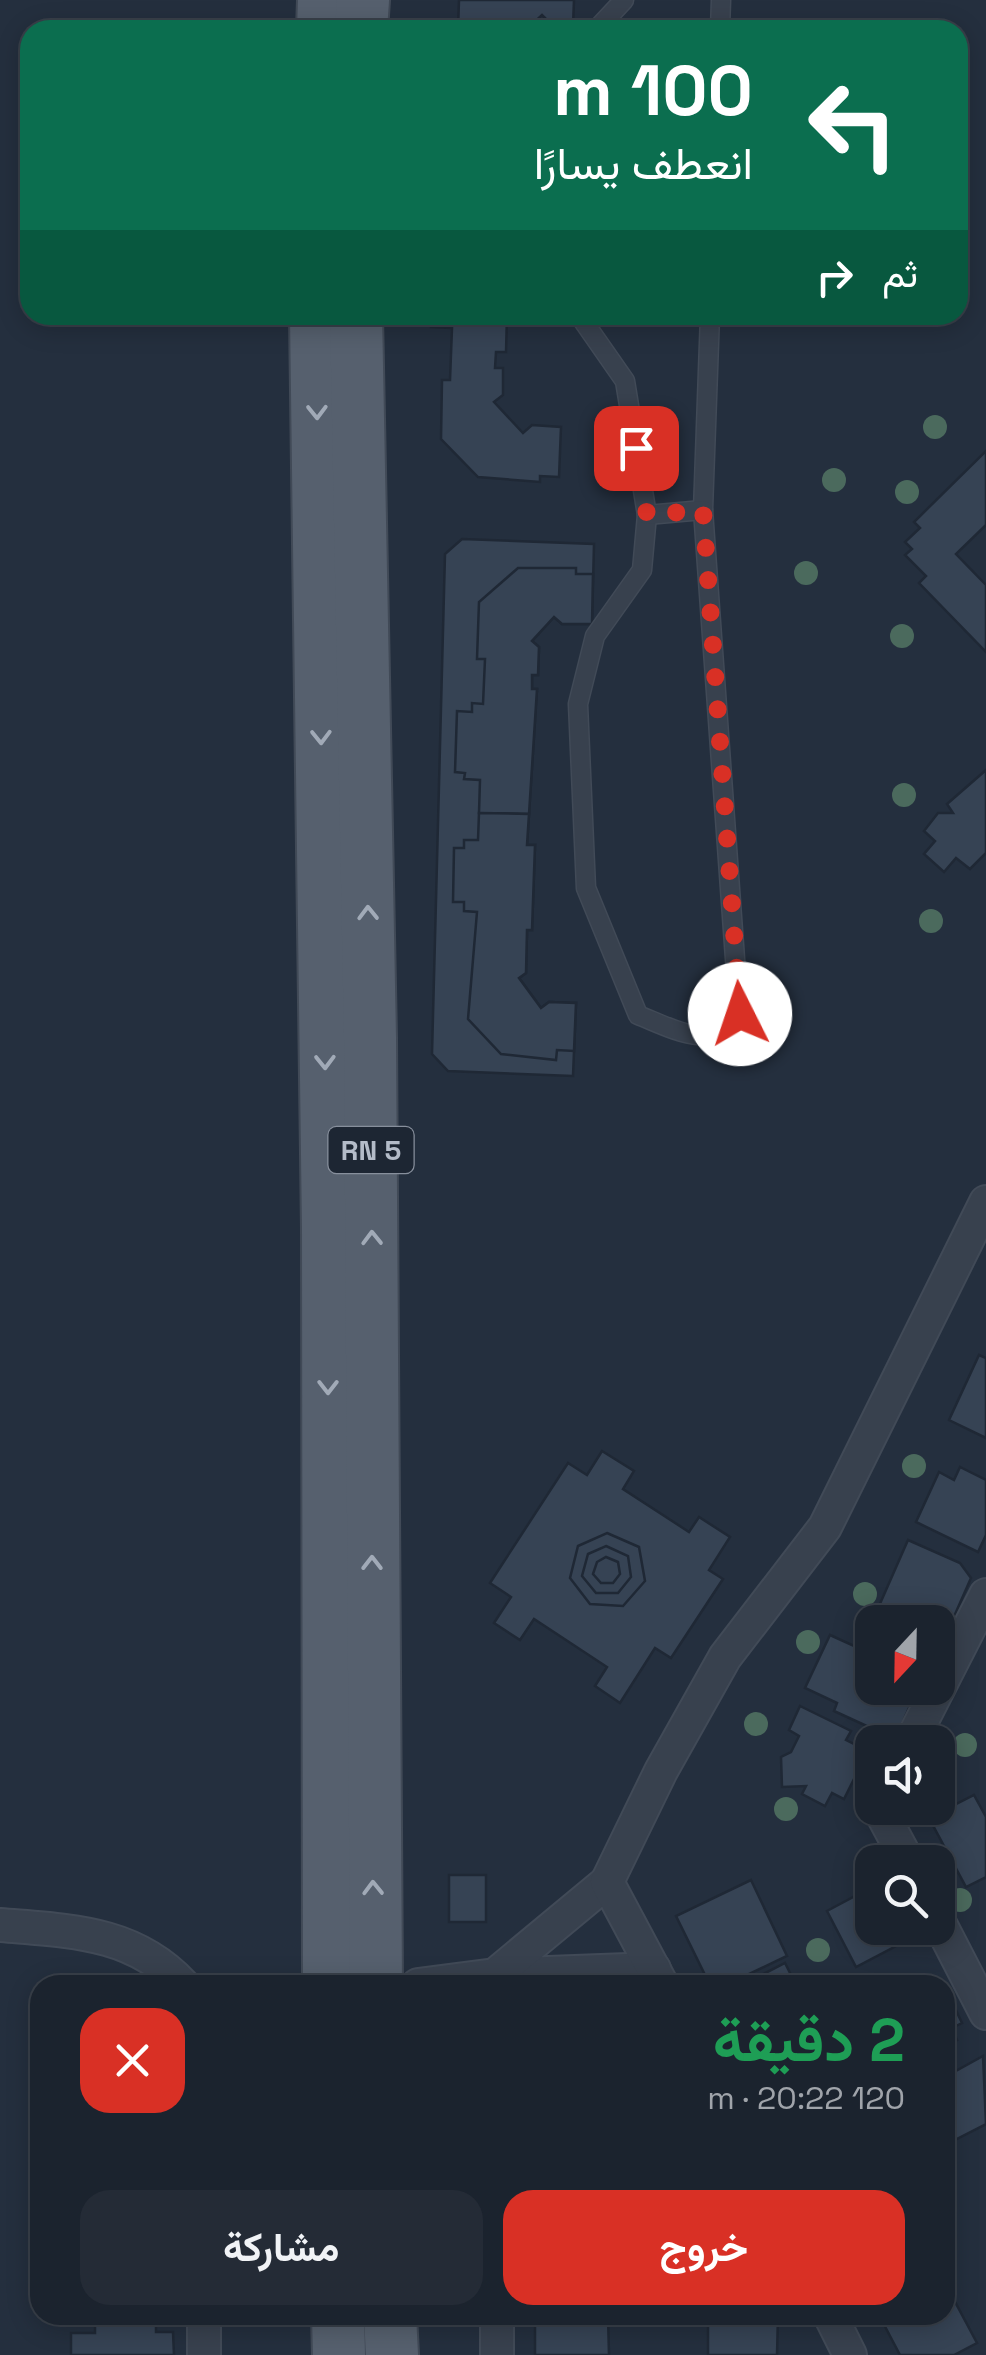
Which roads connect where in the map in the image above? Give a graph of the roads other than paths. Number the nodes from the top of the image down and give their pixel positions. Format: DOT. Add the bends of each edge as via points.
graph roads {
  1 [pos="624,0"];
  2 [pos="605,20"];
  3 [pos="316,325"];
  4 [pos="356,325"];
  5 [pos="587,325"];
  6 [pos="710,325"];
  7 [pos="703,510"];
  8 [pos="647,515"];
  9 [pos="986,1202"];
  10 [pos="986,1595"];
  11 [pos="920,1725"];
  12 [pos="608,1882"];
  13 [pos="0,1925"];
  14 [pos="951,1945"];
  15 [pos="174,1975"];
  16 [pos="328,1975"];
  17 [pos="376,1975"];
  18 [pos="501,1975"];
  19 [pos="657,1975"];
  20 [pos="986,2013"];
  21 [pos="204,2325"];
  22 [pos="338,2325"];
  23 [pos="390,2325"];
  24 [pos="497,2325"];
  25 [pos="835,2325"];
  26 [pos="204,2355"];
  27 [pos="339,2355"];
  28 [pos="392,2355"];
  29 [pos="498,2355"];
  30 [pos="850,2355"];
  1 -- 2 [label="lane"];
  3 -- 16 [label="main road, RN 5, one-way" via="328,1230"];
  17 -- 4 [label="main road, RN 5, one-way" via="370,1058"];
  5 -- 8 [label="lane" via="625,382"];
  6 -- 7 [label="lane"];
  7 -- 8 [label="lane"];
  7 -- 8 [label="lane" via="740,1014 731,1029 712,1036 690,1036 638,1015 586,888 578,704 595,636 642,570"];
  9 -- 12 [label="street" via="825,1527 725,1657"];
  10 -- 11 [label="street"];
  12 -- 18 [label="street"];
  12 -- 19 [label="street"];
  13 -- 15 [label="street" via="94,1933 161,1960"];
  14 -- 20 [label="street"];
  21 -- 26 [label="street"];
  22 -- 27 [label="main road"];
  23 -- 28 [label="main road"];
  24 -- 29 [label="street"];
  25 -- 30 [label="street"];
}
